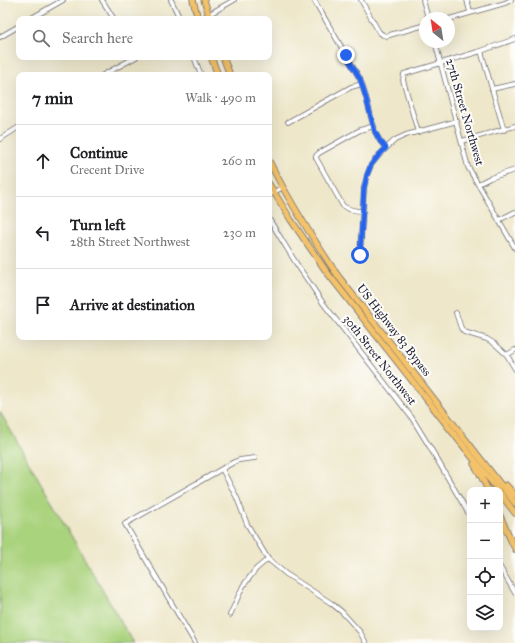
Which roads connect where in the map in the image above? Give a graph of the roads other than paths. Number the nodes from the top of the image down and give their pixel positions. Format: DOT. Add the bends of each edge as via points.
graph roads {
  1 [pos="63,0"];
  2 [pos="102,0"];
  3 [pos="171,0"];
  4 [pos="192,0"];
  5 [pos="204,0"];
  6 [pos="234,0"];
  7 [pos="314,0"];
  8 [pos="361,0"];
  9 [pos="423,0"];
  10 [pos="467,0"];
  11 [pos="512,0"];
  12 [pos="426,12"];
  13 [pos="470,12"];
  14 [pos="35,16"];
  15 [pos="112,16"];
  16 [pos="179,16"];
  17 [pos="197,16"];
  18 [pos="209,16"];
  19 [pos="210,16"];
  20 [pos="455,16"];
  21 [pos="419,27"];
  22 [pos="16,28"];
  23 [pos="0,36"];
  24 [pos="515,39"];
  25 [pos="437,48"];
  26 [pos="481,51"];
  27 [pos="130,60"];
  28 [pos="195,60"];
  29 [pos="212,60"];
  30 [pos="225,60"];
  31 [pos="441,63"];
  32 [pos="108,72"];
  33 [pos="200,72"];
  34 [pos="217,72"];
  35 [pos="229,72"];
  36 [pos="362,84"];
  37 [pos="515,84"];
  38 [pos="492,88"];
  39 [pos="288,122"];
  40 [pos="457,122"];
  41 [pos="374,126"];
  42 [pos="515,126"];
  43 [pos="16,129"];
  44 [pos="504,130"];
  45 [pos="418,132"];
  46 [pos="0,139"];
  47 [pos="462,141"];
  48 [pos="386,148"];
  49 [pos="272,167"];
  50 [pos="515,170"];
  51 [pos="478,184"];
  52 [pos="283,187"];
  53 [pos="272,192"];
  54 [pos="272,194"];
  55 [pos="363,211"];
  56 [pos="515,212"];
  57 [pos="499,220"];
  58 [pos="272,225"];
  59 [pos="515,248"];
  60 [pos="360,255"];
  61 [pos="456,313"];
  62 [pos="515,350"];
  63 [pos="507,355"];
  64 [pos="515,369"];
  65 [pos="459,440"];
  66 [pos="470,444"];
  67 [pos="255,458"];
  68 [pos="222,469"];
  69 [pos="486,487"];
  70 [pos="496,487"];
  71 [pos="515,495"];
  72 [pos="503,497"];
  73 [pos="515,503"];
  74 [pos="467,511"];
  75 [pos="515,513"];
  76 [pos="503,523"];
  77 [pos="515,549"];
  78 [pos="268,559"];
  79 [pos="503,572"];
  80 [pos="515,593"];
  81 [pos="230,615"];
  82 [pos="195,643"];
  83 [pos="366,643"];
  1 -- 14 [label="street"];
  2 -- 15 [label="street"];
  3 -- 16 [label="street"];
  4 -- 17 [label="highway"];
  5 -- 18 [label="highway"];
  6 -- 19 [label="street"];
  7 -- 36 [label="street"];
  8 -- 21 [label="street" via="383,35"];
  9 -- 12 [label="street"];
  10 -- 13 [label="street"];
  11 -- 13 [label="street"];
  13 -- 20 [label="street"];
  22 -- 23 [label="street"];
  24 -- 26 [label="street"];
  25 -- 31 [label="street, 27th Street Northwest"];
  26 -- 31 [label="street"];
  26 -- 38 [label="street"];
  27 -- 32 [label="street"];
  28 -- 33 [label="street"];
  29 -- 34 [label="highway"];
  30 -- 35 [label="highway"];
  31 -- 40 [label="street, 27th Street Northwest"];
  31 -- 45 [label="street" via="404,74"];
  36 -- 39 [label="street"];
  36 -- 41 [label="street"];
  37 -- 38 [label="street"];
  38 -- 44 [label="street"];
  40 -- 45 [label="street"];
  40 -- 47 [label="street, 27th Street Northwest"];
  41 -- 48 [label="street"];
  41 -- 55 [label="street" via="360,130 316,156 343,206"];
  42 -- 44 [label="street"];
  43 -- 46 [label="street"];
  44 -- 47 [label="street"];
  45 -- 48 [label="street" via="395,140"];
  47 -- 51 [label="street, 27th Street Northwest" via="468,167"];
  48 -- 55 [label="street" via="371,165 367,175"];
  49 -- 52 [label="highway, US Highway 83 Bypass"];
  50 -- 51 [label="street"];
  51 -- 57 [label="street, 27th Street Northwest"];
  52 -- 53 [label="street"];
  52 -- 66 [label="highway, US Highway 83 Bypass" via="338,276"];
  54 -- 65 [label="highway, US Highway 83 Bypass" via="322,266"];
  55 -- 60 [label="street"];
  56 -- 57 [label="street"];
  57 -- 59 [label="street, 27th Street Northwest"];
  58 -- 74 [label="street, 30th Street Northwest" via="323,303 412,418"];
  61 -- 63 [label="street" via="460,328 464,332 487,339"];
  62 -- 63 [label="street"];
  63 -- 64 [label="street"];
  65 -- 69 [label="highway"];
  65 -- 70 [label="highway, US Highway 83 Bypass"];
  66 -- 71 [label="highway"];
  66 -- 73 [label="highway, US Highway 83 Bypass"];
  67 -- 68 [label="street" via="239,460"];
  68 -- 78 [label="street" via="247,524"];
  68 -- 82 [label="street" via="126,524"];
  72 -- 75 [label="highway"];
  76 -- 77 [label="highway"];
  78 -- 81 [label="street" via="256,568 243,586"];
  78 -- 83 [label="street" via="342,612"];
  79 -- 80 [label="street"];
}
